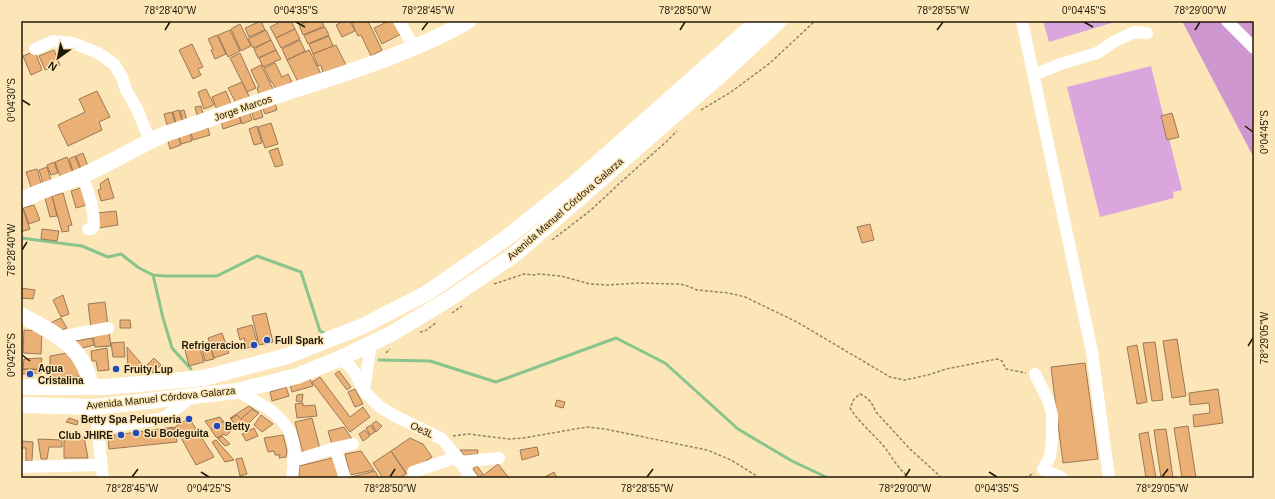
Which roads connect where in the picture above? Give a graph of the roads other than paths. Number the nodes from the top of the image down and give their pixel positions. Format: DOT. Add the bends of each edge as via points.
graph roads {
  1 [pos="400,21"];
  2 [pos="468,21"];
  3 [pos="758,21"];
  4 [pos="779,21"];
  5 [pos="1022,21"];
  6 [pos="1227,21"];
  7 [pos="1147,33"];
  8 [pos="414,47"];
  9 [pos="1254,48"];
  10 [pos="35,49"];
  11 [pos="715,59"];
  12 [pos="725,71"];
  13 [pos="1034,75"];
  14 [pos="150,141"];
  15 [pos="82,176"];
  16 [pos="21,200"];
  17 [pos="88,229"];
  18 [pos="21,315"];
  19 [pos="108,328"];
  20 [pos="60,337"];
  21 [pos="371,343"];
  22 [pos="339,359"];
  23 [pos="1035,374"];
  24 [pos="24,384"];
  25 [pos="91,387"];
  26 [pos="237,391"];
  27 [pos="364,391"];
  28 [pos="191,397"];
  29 [pos="21,405"];
  30 [pos="95,407"];
  31 [pos="97,429"];
  32 [pos="353,444"];
  33 [pos="335,448"];
  34 [pos="499,458"];
  35 [pos="458,460"];
  36 [pos="294,461"];
  37 [pos="101,466"];
  38 [pos="21,467"];
  39 [pos="413,472"];
  40 [pos="103,478"];
  41 [pos="292,478"];
  42 [pos="345,478"];
  43 [pos="471,478"];
  44 [pos="1062,478"];
  45 [pos="1109,478"];
  1 -- 8 [label="street"];
  2 -- 8 [label="main road, Jorge Marcos"];
  3 -- 11 [label="main road, Avenida Manuel Córdova Galarza"];
  4 -- 12 [label="main road, Avenida Manuel Córdova Galarza"];
  5 -- 13 [label="street"];
  6 -- 9 [label="street"];
  7 -- 13 [label="street" via="1135,32 1097,53"];
  8 -- 14 [label="main road, Jorge Marcos" via="367,67"];
  10 -- 14 [label="street" via="53,41 73,43 98,53 114,64"];
  11 -- 12 [label="main road"];
  11 -- 25 [label="main road, Avenida Manuel Córdova Galarza" via="576,182 505,240 427,293 363,326 287,356 204,378"];
  12 -- 21 [label="main road, Avenida Manuel Córdova Galarza" via="514,255 450,299"];
  13 -- 45 [label="street" via="1092,352"];
  14 -- 15 [label="main road, Jorge Marcos"];
  15 -- 16 [label="main road, Jorge Marcos"];
  15 -- 17 [label="street" via="94,217 94,226"];
  18 -- 20 [label="main road"];
  19 -- 20 [label="street"];
  20 -- 25 [label="main road" via="80,358 89,374"];
  21 -- 22 [label="main road, Avenida Manuel Córdova Galarza"];
  21 -- 27 [label="street"];
  22 -- 26 [label="main road, Avenida Manuel Córdova Galarza" via="296,376"];
  22 -- 27 [label="street, Oe3L" via="350,365"];
  23 -- 44 [label="street" via="1049,402 1052,415 1050,457 1043,469"];
  24 -- 25 [label="main road, Avenida Manuel Córdova Galarza"];
  26 -- 28 [label="main road, Avenida Manuel Córdova Galarza"];
  26 -- 36 [label="street" via="269,408 287,426 293,442"];
  27 -- 35 [label="street, Oe3L" via="380,407 442,439"];
  28 -- 30 [label="main road, Avenida Manuel Córdova Galarza"];
  28 -- 31 [label="street" via="167,416 159,419"];
  29 -- 30 [label="main road, Avenida Manuel Córdova Galarza"];
  30 -- 31 [label="street"];
  31 -- 37 [label="street"];
  32 -- 33 [label="street"];
  33 -- 36 [label="street"];
  33 -- 42 [label="street"];
  34 -- 35 [label="street"];
  35 -- 39 [label="street"];
  35 -- 43 [label="street, Oe3L"];
  36 -- 41 [label="street"];
  37 -- 38 [label="street"];
  37 -- 40 [label="street"];
}
